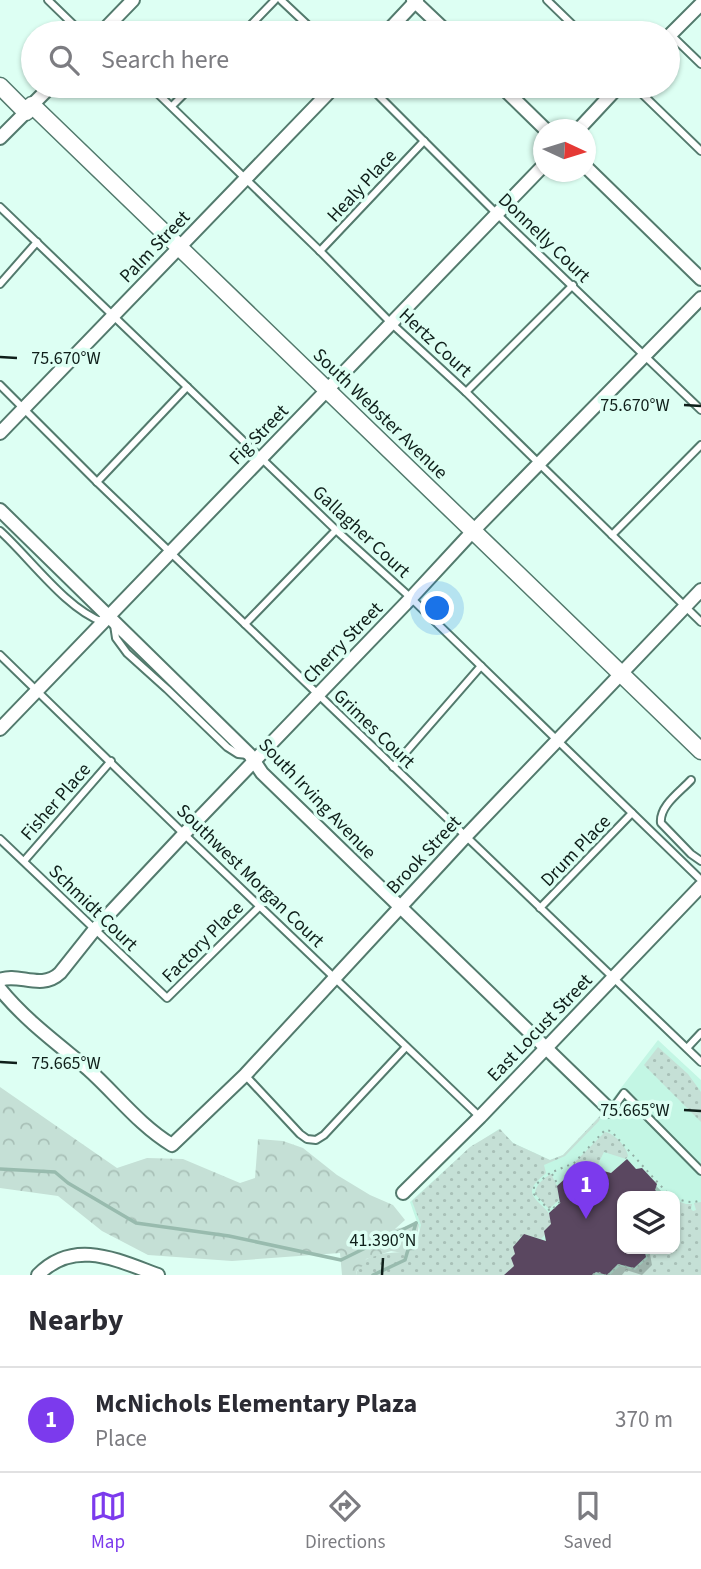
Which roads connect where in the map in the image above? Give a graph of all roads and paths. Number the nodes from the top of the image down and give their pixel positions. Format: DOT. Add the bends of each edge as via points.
graph roads {
  1 [pos="48,0"];
  2 [pos="133,0"];
  3 [pos="275,0"];
  4 [pos="281,0"];
  5 [pos="547,0"];
  6 [pos="561,0"];
  7 [pos="416,1"];
  8 [pos="701,4"];
  9 [pos="554,7"];
  10 [pos="70,21"];
  11 [pos="113,21"];
  12 [pos="255,21"];
  13 [pos="303,21"];
  14 [pos="397,21"];
  15 [pos="436,21"];
  16 [pos="569,21"];
  17 [pos="680,24"];
  18 [pos="680,45"];
  19 [pos="701,64"];
  20 [pos="0,86"];
  21 [pos="39,98"];
  22 [pos="163,98"];
  23 [pos="180,98"];
  24 [pos="323,98"];
  25 [pos="381,98"];
  26 [pos="513,98"];
  27 [pos="608,98"];
  28 [pos="647,98"];
  29 [pos="172,106"];
  30 [pos="29,108"];
  31 [pos="535,119"];
  32 [pos="588,119"];
  33 [pos="0,138"];
  34 [pos="424,141"];
  35 [pos="701,150"];
  36 [pos="533,176"];
  37 [pos="596,177"];
  38 [pos="245,178"];
  39 [pos="0,207"];
  40 [pos="497,214"];
  41 [pos="37,242"];
  42 [pos="179,248"];
  43 [pos="320,251"];
  44 [pos="701,279"];
  45 [pos="0,284"];
  46 [pos="573,285"];
  47 [pos="701,299"];
  48 [pos="113,316"];
  49 [pos="391,323"];
  50 [pos="644,355"];
  51 [pos="0,386"];
  52 [pos="187,387"];
  53 [pos="328,390"];
  54 [pos="466,392"];
  55 [pos="23,409"];
  56 [pos="701,410"];
  57 [pos="0,433"];
  58 [pos="701,444"];
  59 [pos="261,459"];
  60 [pos="540,464"];
  61 [pos="97,482"];
  62 [pos="0,510"];
  63 [pos="336,530"];
  64 [pos="0,531"];
  65 [pos="473,531"];
  66 [pos="612,536"];
  67 [pos="28,538"];
  68 [pos="18,548"];
  69 [pos="170,553"];
  70 [pos="701,590"];
  71 [pos="411,598"];
  72 [pos="685,607"];
  73 [pos="108,620"];
  74 [pos="701,622"];
  75 [pos="245,624"];
  76 [pos="0,655"];
  77 [pos="481,666"];
  78 [pos="622,674"];
  79 [pos="38,691"];
  80 [pos="318,695"];
  81 [pos="0,729"];
  82 [pos="557,740"];
  83 [pos="701,751"];
  84 [pos="252,758"];
  85 [pos="111,761"];
  86 [pos="393,767"];
  87 [pos="691,780"];
  88 [pos="632,813"];
  89 [pos="184,834"];
  90 [pos="466,836"];
  91 [pos="0,839"];
  92 [pos="24,861"];
  93 [pos="701,861"];
  94 [pos="701,880"];
  95 [pos="701,886"];
  96 [pos="260,906"];
  97 [pos="400,907"];
  98 [pos="540,908"];
  99 [pos="95,929"];
  100 [pos="334,977"];
  101 [pos="613,978"];
  102 [pos="0,980"];
  103 [pos="0,989"];
  104 [pos="167,998"];
  105 [pos="701,1033"];
  106 [pos="406,1047"];
  107 [pos="546,1047"];
  108 [pos="687,1048"];
  109 [pos="701,1062"];
  110 [pos="245,1075"];
  111 [pos="611,1111"];
  112 [pos="480,1117"];
  113 [pos="634,1157"];
  114 [pos="629,1162"];
  115 [pos="574,1163"];
  116 [pos="639,1163"];
  117 [pos="634,1167"];
  118 [pos="701,1171"];
  119 [pos="551,1172"];
  120 [pos="586,1178"];
  121 [pos="558,1185"];
  122 [pos="665,1191"];
  123 [pos="403,1193"];
  124 [pos="680,1200"];
  125 [pos="701,1200"];
  126 [pos="560,1202"];
  127 [pos="647,1254"];
  128 [pos="38,1275"];
  129 [pos="158,1275"];
  130 [pos="593,1275"];
  131 [pos="607,1275"];
  1 -- 10 [label="lane"];
  2 -- 11 [label="street"];
  3 -- 12 [label="lane"];
  4 -- 13 [label="lane"];
  5 -- 9 [label="lane"];
  6 -- 9 [label="lane"];
  7 -- 14 [label="street"];
  7 -- 15 [label="street"];
  8 -- 17 [label="street"];
  9 -- 16 [label="lane"];
  18 -- 19 [label="lane"];
  20 -- 30 [label="street, South Webster Avenue"];
  21 -- 30 [label="street"];
  22 -- 29 [label="lane, Hertz Court"];
  23 -- 29 [label="lane"];
  24 -- 38 [label="street, Palm Street"];
  25 -- 34 [label="lane, Donnelly Court"];
  26 -- 31 [label="street"];
  27 -- 32 [label="street"];
  28 -- 35 [label="lane"];
  29 -- 38 [label="lane, Hertz Court"];
  30 -- 33 [label="street"];
  30 -- 42 [label="street, South Webster Avenue"];
  34 -- 40 [label="lane, Donnelly Court"];
  34 -- 43 [label="lane, Healy Place"];
  36 -- 40 [label="street, Fig Street"];
  37 -- 44 [label="street"];
  38 -- 42 [label="street, Palm Street"];
  38 -- 43 [label="lane, Hertz Court"];
  39 -- 41 [label="lane, Gallagher Court"];
  40 -- 46 [label="lane, Donnelly Court"];
  40 -- 49 [label="street, Fig Street"];
  41 -- 45 [label="lane"];
  41 -- 48 [label="lane, Gallagher Court"];
  42 -- 48 [label="street, Palm Street"];
  42 -- 53 [label="street, South Webster Avenue"];
  43 -- 49 [label="lane, Hertz Court"];
  46 -- 50 [label="lane, Donnelly Court"];
  46 -- 54 [label="lane"];
  47 -- 50 [label="street, Cherry Street"];
  48 -- 52 [label="lane, Gallagher Court"];
  48 -- 55 [label="street, Palm Street"];
  49 -- 53 [label="street, Fig Street"];
  49 -- 54 [label="lane, Hertz Court"];
  50 -- 56 [label="lane, Donnelly Court"];
  50 -- 60 [label="street, Cherry Street"];
  51 -- 55 [label="lane, Grimes Court"];
  52 -- 59 [label="lane, Gallagher Court"];
  52 -- 61 [label="lane"];
  53 -- 59 [label="street, Fig Street"];
  53 -- 65 [label="street, South Webster Avenue"];
  54 -- 60 [label="lane, Hertz Court"];
  55 -- 57 [label="street, Palm Street"];
  55 -- 61 [label="lane, Grimes Court"];
  58 -- 66 [label="lane"];
  59 -- 63 [label="lane, Gallagher Court"];
  59 -- 69 [label="street, Fig Street"];
  60 -- 65 [label="street, Cherry Street"];
  60 -- 66 [label="lane, Hertz Court"];
  61 -- 69 [label="lane, Grimes Court"];
  62 -- 67 [label="street, South Irving Avenue"];
  63 -- 71 [label="lane, Gallagher Court"];
  63 -- 75 [label="lane"];
  64 -- 68 [label="lane"];
  65 -- 71 [label="street, Cherry Street"];
  65 -- 78 [label="street, South Webster Avenue"];
  66 -- 72 [label="lane, Hertz Court"];
  67 -- 68 [label="lane"];
  67 -- 73 [label="street, South Irving Avenue"];
  68 -- 73 [label="lane" via="82,612"];
  69 -- 73 [label="street, Fig Street"];
  69 -- 75 [label="lane, Grimes Court"];
  70 -- 72 [label="street, Brook Street"];
  71 -- 77 [label="lane, Gallagher Court"];
  71 -- 80 [label="street, Cherry Street"];
  72 -- 74 [label="lane, Hertz Court"];
  72 -- 78 [label="street, Brook Street"];
  73 -- 79 [label="street, Fig Street"];
  73 -- 84 [label="street, South Irving Avenue"];
  75 -- 80 [label="lane, Grimes Court"];
  76 -- 79 [label="lane, Southwest Morgan Court"];
  77 -- 82 [label="lane, Gallagher Court"];
  77 -- 86 [label="lane"];
  78 -- 82 [label="street, Brook Street"];
  78 -- 83 [label="street, South Webster Avenue"];
  79 -- 81 [label="street, Fig Street"];
  79 -- 85 [label="lane, Southwest Morgan Court"];
  80 -- 84 [label="street, Cherry Street"];
  80 -- 86 [label="lane, Grimes Court"];
  82 -- 88 [label="lane, Gallagher Court"];
  82 -- 90 [label="street, Brook Street"];
  84 -- 89 [label="street, Cherry Street"];
  84 -- 97 [label="street, South Irving Avenue"];
  85 -- 89 [label="lane, Southwest Morgan Court"];
  85 -- 92 [label="lane, Fisher Place"];
  86 -- 90 [label="lane, Grimes Court"];
  87 -- 93 [label="lane" via="660,818"];
  88 -- 94 [label="lane, Gallagher Court"];
  88 -- 98 [label="lane, Drum Place"];
  89 -- 96 [label="lane, Southwest Morgan Court"];
  89 -- 99 [label="street, Cherry Street"];
  90 -- 97 [label="street, Brook Street"];
  90 -- 98 [label="lane, Grimes Court"];
  91 -- 92 [label="lane, Schmidt Court"];
  92 -- 99 [label="lane, Schmidt Court"];
  95 -- 101 [label="street, East Locust Street"];
  96 -- 100 [label="lane, Southwest Morgan Court"];
  96 -- 104 [label="lane, Factory Place"];
  97 -- 100 [label="street, Brook Street"];
  97 -- 107 [label="street, South Irving Avenue"];
  98 -- 101 [label="lane, Grimes Court"];
  99 -- 102 [label="street, Cherry Street" via="56,977"];
  99 -- 104 [label="lane, Schmidt Court"];
  100 -- 106 [label="lane, Southwest Morgan Court"];
  100 -- 110 [label="street, Brook Street"];
  101 -- 107 [label="street, East Locust Street"];
  101 -- 108 [label="lane, Grimes Court"];
  103 -- 110 [label="street, Brook Street" via="53,1042 172,1145"];
  105 -- 108 [label="lane"];
  106 -- 110 [label="lane" via="316,1140 300,1134"];
  106 -- 112 [label="lane, Southwest Morgan Court"];
  107 -- 111 [label="street, South Irving Avenue"];
  107 -- 112 [label="street, East Locust Street"];
  108 -- 109 [label="lane, Grimes Court"];
  111 -- 118 [label="lane" via="624,1093"];
  112 -- 123 [label="street, East Locust Street"];
  113 -- 114 [label="path"];
  113 -- 115 [label="path" via="611,1131 604,1130"];
  113 -- 116 [label="path"];
  115 -- 119 [label="path"];
  115 -- 120 [label="path"];
  116 -- 117 [label="path"];
  116 -- 122 [label="path"];
  119 -- 121 [label="path"];
  119 -- 126 [label="path" via="534,1186 534,1194 550,1211"];
  124 -- 125 [label="path"];
  127 -- 131 [label="path" via="635,1269 619,1265"];
  128 -- 129 [label="street" via="60,1259 85,1254 106,1256"];
  130 -- 131 [label="path"];
}
